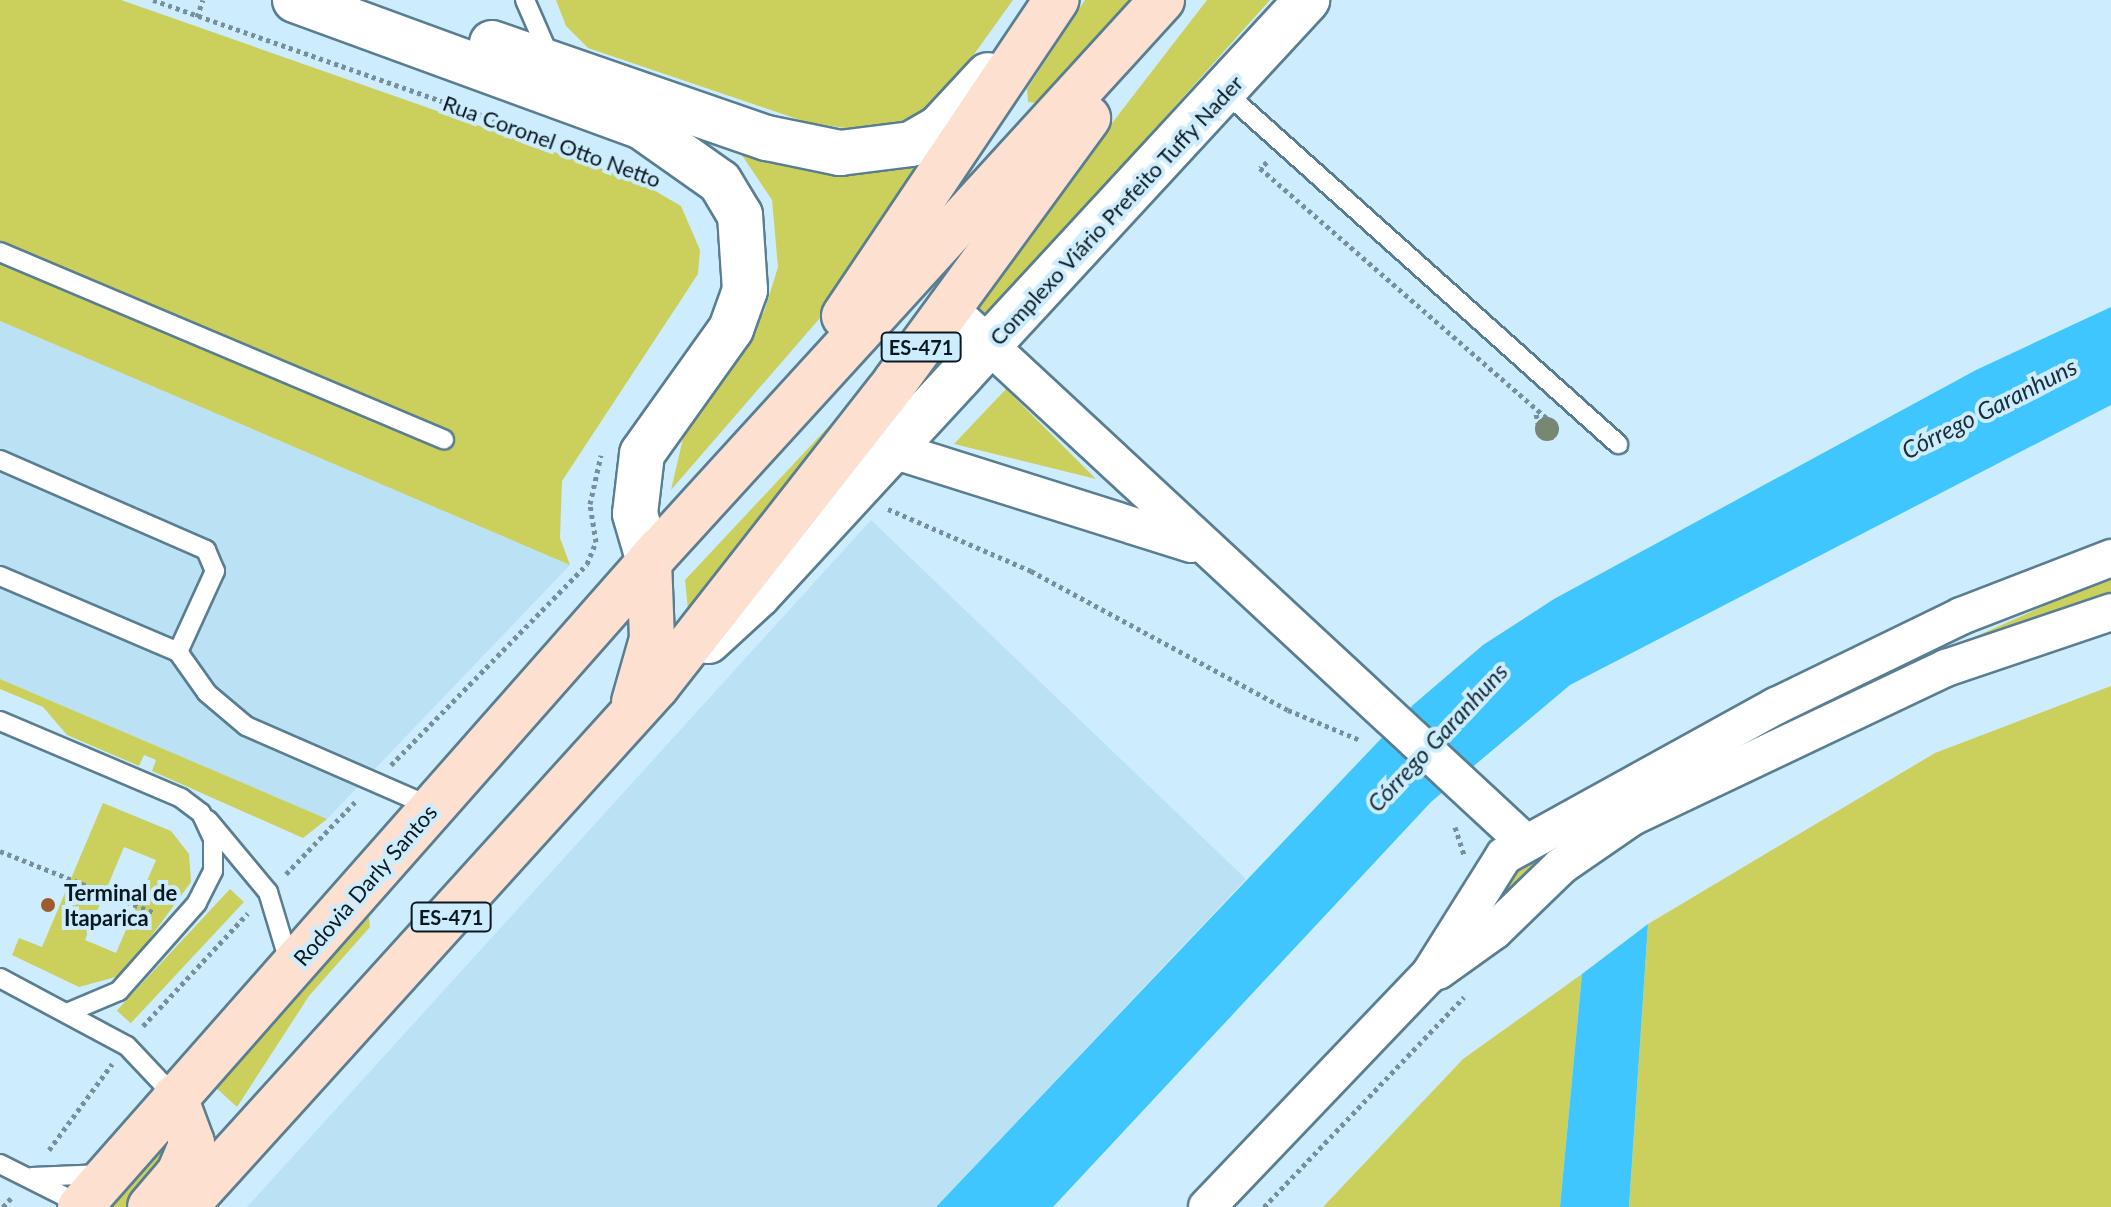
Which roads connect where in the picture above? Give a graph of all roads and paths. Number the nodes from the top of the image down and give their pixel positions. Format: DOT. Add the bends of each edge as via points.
graph roads {
  1 [pos="153,0"];
  2 [pos="203,0"];
  3 [pos="295,0"];
  4 [pos="331,0"];
  5 [pos="525,0"];
  6 [pos="1046,0"];
  7 [pos="1056,0"];
  8 [pos="1162,0"];
  9 [pos="1174,0"];
  10 [pos="1307,0"];
  11 [pos="197,17"];
  12 [pos="552,61"];
  13 [pos="1225,92"];
  14 [pos="1284,144"];
  15 [pos="586,151"];
  16 [pos="0,252"];
  17 [pos="949,308"];
  18 [pos="990,346"];
  19 [pos="1536,413"];
  20 [pos="444,440"];
  21 [pos="1618,444"];
  22 [pos="604,447"];
  23 [pos="893,450"];
  24 [pos="0,460"];
  25 [pos="882,507"];
  26 [pos="1201,547"];
  27 [pos="2111,558"];
  28 [pos="649,562"];
  29 [pos="587,564"];
  30 [pos="0,576"];
  31 [pos="2111,612"];
  32 [pos="178,652"];
  33 [pos="657,686"];
  34 [pos="629,719"];
  35 [pos="0,721"];
  36 [pos="1354,737"];
  37 [pos="433,808"];
  38 [pos="201,813"];
  39 [pos="1526,843"];
  40 [pos="0,851"];
  41 [pos="176,928"];
  42 [pos="208,952"];
  43 [pos="291,970"];
  44 [pos="1429,975"];
  45 [pos="0,978"];
  46 [pos="1474,986"];
  47 [pos="69,1012"];
  48 [pos="175,1097"];
  49 [pos="0,1164"];
  50 [pos="30,1178"];
  51 [pos="88,1198"];
  52 [pos="150,1207"];
  53 [pos="185,1207"];
  54 [pos="1207,1207"];
  55 [pos="1264,1207"];
  1 -- 11 [label="path, Rua Coronel Otto Netto"];
  2 -- 11 [label="path"];
  3 -- 28 [label="street, Rua Coronel Otto Netto" via="642,127 720,182 740,215 745,290 731,329 642,454 635,514"];
  4 -- 12 [label="street"];
  5 -- 12 [label="lane"];
  6 -- 12 [label="street" via="939,128 879,153 803,148"];
  7 -- 28 [label="main road" via="828,339"];
  8 -- 28 [label="main road, ES-471"];
  9 -- 17 [label="main road, ES-471"];
  10 -- 13 [label="street, Complexo Viário Prefeito Tuffy Nader"];
  11 -- 15 [label="path, Rua Coronel Otto Netto"];
  13 -- 14 [label="lane"];
  13 -- 18 [label="street, Complexo Viário Prefeito Tuffy Nader"];
  14 -- 19 [label="path" via="1260,168"];
  14 -- 21 [label="lane"];
  16 -- 20 [label="lane"];
  17 -- 18 [label="street"];
  17 -- 33 [label="main road, ES-471"];
  18 -- 23 [label="street, Complexo Viário Prefeito Tuffy Nader"];
  18 -- 26 [label="street"];
  19 -- 19 [label="path" via="1553,424 1554,437 1540,434"];
  22 -- 29 [label="path" via="590,504 596,542"];
  23 -- 26 [label="street"];
  23 -- 33 [label="street, Complexo Viário Prefeito Tuffy Nader" via="758,595"];
  24 -- 32 [label="lane" via="206,550 215,571"];
  25 -- 36 [label="path" via="1031,571 1288,710"];
  26 -- 39 [label="street"];
  27 -- 39 [label="street" via="1961,616 1776,706"];
  28 -- 34 [label="main road" via="652,639"];
  28 -- 37 [label="main road, Rodovia Darly Santos / ES-471"];
  30 -- 32 [label="lane"];
  31 -- 44 [label="street" via="1946,668 1632,817"];
  32 -- 37 [label="lane" via="207,693 246,726"];
  33 -- 34 [label="main road, ES-471"];
  34 -- 53 [label="main road, ES-471"];
  35 -- 38 [label="lane"];
  37 -- 43 [label="main road, Rodovia Darly Santos / ES-471"];
  38 -- 41 [label="lane" via="213,839 213,871"];
  38 -- 43 [label="lane" via="268,892"];
  39 -- 44 [label="street" via="1481,884"];
  40 -- 41 [label="path"];
  41 -- 42 [label="path"];
  41 -- 47 [label="lane" via="119,991"];
  43 -- 48 [label="main road, Rodovia Darly Santos / ES-471"];
  44 -- 54 [label="street"];
  45 -- 47 [label="lane"];
  46 -- 55 [label="path"];
  47 -- 48 [label="lane" via="127,1046"];
  48 -- 51 [label="main road, Rodovia Darly Santos / ES-471"];
  48 -- 52 [label="main road" via="192,1143 179,1173"];
  49 -- 50 [label="lane"];
  50 -- 51 [label="lane"];
  50 -- 51 [label="lane"];
}
